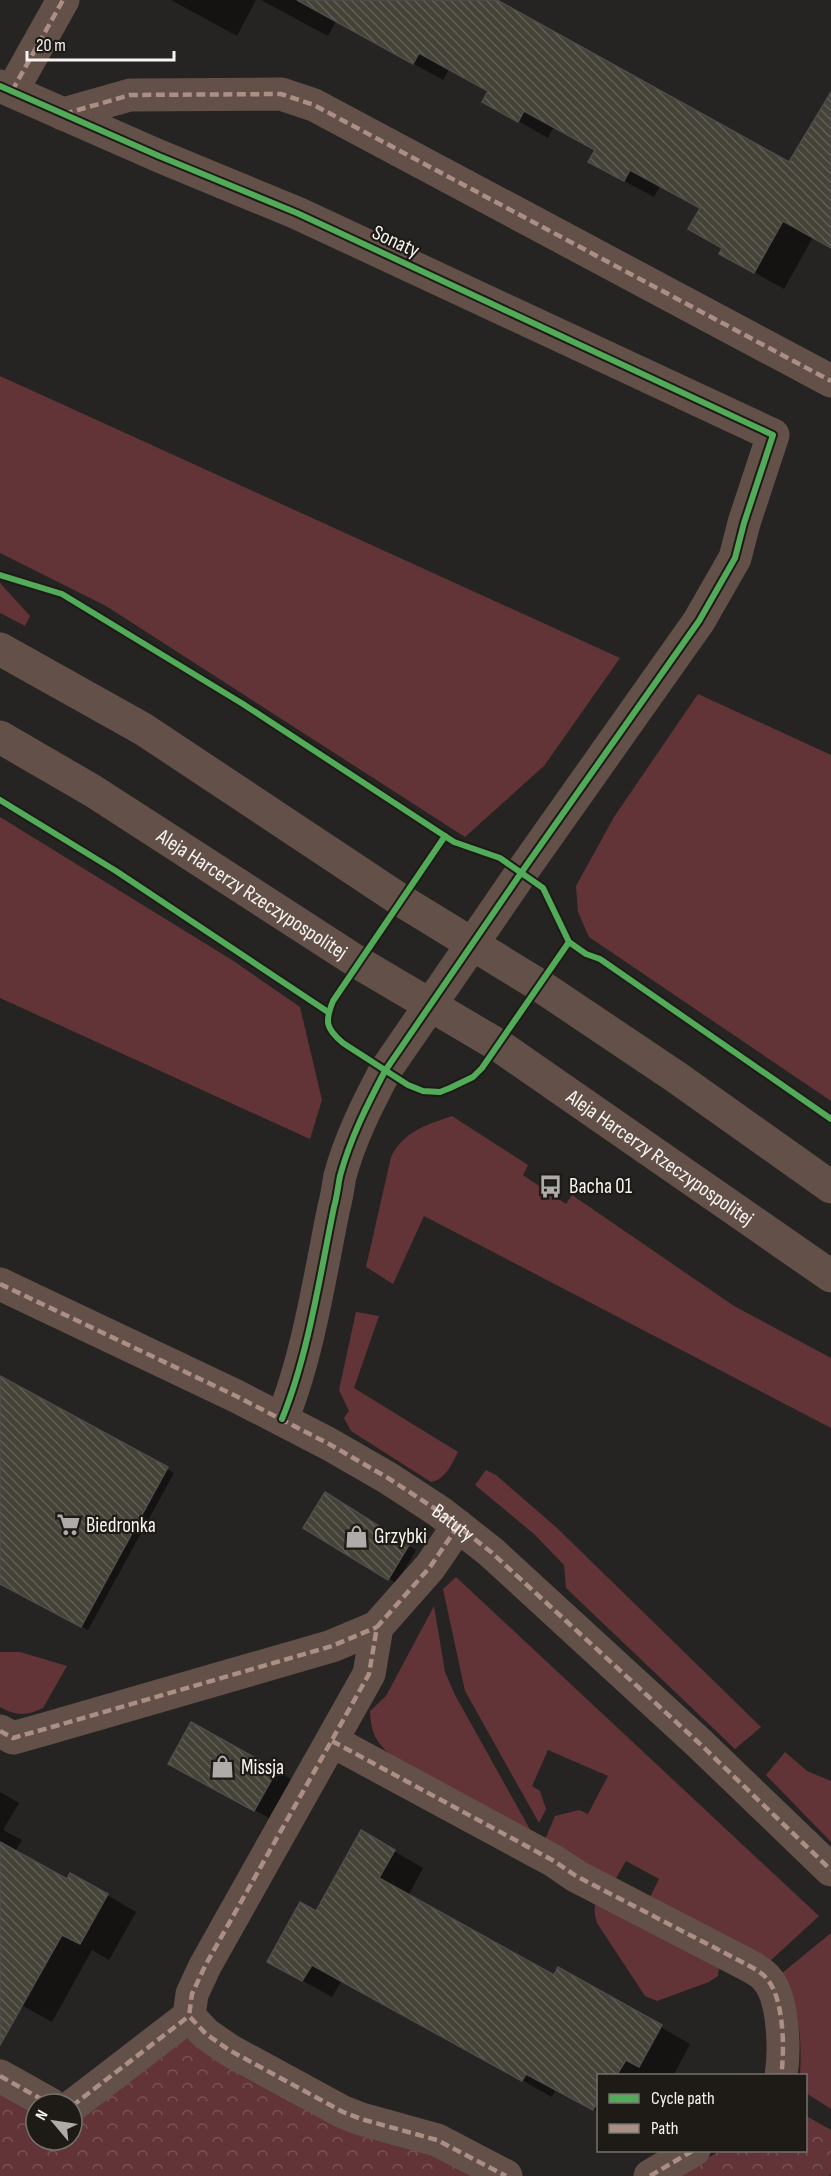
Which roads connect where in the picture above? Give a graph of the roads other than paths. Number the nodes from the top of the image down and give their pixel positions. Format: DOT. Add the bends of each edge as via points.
graph roads {
  1 [pos="63,0"];
  2 [pos="6,88"];
  3 [pos="63,114"];
  4 [pos="831,381"];
  5 [pos="0,649"];
  6 [pos="0,737"];
  7 [pos="472,943"];
  8 [pos="430,1005"];
  9 [pos="831,1187"];
  10 [pos="831,1276"];
  11 [pos="0,1284"];
  12 [pos="282,1419"];
  13 [pos="458,1526"];
  14 [pos="377,1627"];
  15 [pos="6,1734"];
  16 [pos="332,1742"];
  17 [pos="831,1869"];
  18 [pos="189,2016"];
  19 [pos="781,2074"];
  20 [pos="0,2076"];
  21 [pos="29,2092"];
  22 [pos="84,2097"];
  23 [pos="692,2152"];
  24 [pos="506,2176"];
  25 [pos="650,2176"];
  1 -- 2 [label="street"];
  2 -- 3 [label="street, Sonaty"];
  3 -- 4 [label="street" via="130,95 281,94 314,105"];
  3 -- 7 [label="street, Sonaty" via="297,213 773,435 735,558 699,621"];
  5 -- 7 [label="street" via="143,729"];
  6 -- 8 [label="street, Aleja Harcerzy Rzeczypospolitej" via="93,791"];
  7 -- 8 [label="street"];
  7 -- 9 [label="street" via="539,984"];
  8 -- 10 [label="street, Aleja Harcerzy Rzeczypospolitej" via="498,1045"];
  8 -- 12 [label="street" via="385,1071 354,1135 340,1176 292,1395"];
  11 -- 12 [label="street, Batuty"];
  12 -- 13 [label="street, Batuty" via="388,1478"];
  13 -- 14 [label="street" via="430,1567"];
  13 -- 17 [label="street, Batuty" via="691,1735"];
  14 -- 15 [label="street" via="332,1646"];
  14 -- 16 [label="street" via="369,1674"];
  16 -- 18 [label="street" via="205,1966 192,1994"];
  16 -- 19 [label="street" via="768,1979 780,2007 784,2056"];
  18 -- 22 [label="street"];
  18 -- 24 [label="street" via="229,2050 344,2112 437,2140"];
  20 -- 21 [label="street"];
  23 -- 25 [label="street"];
}
